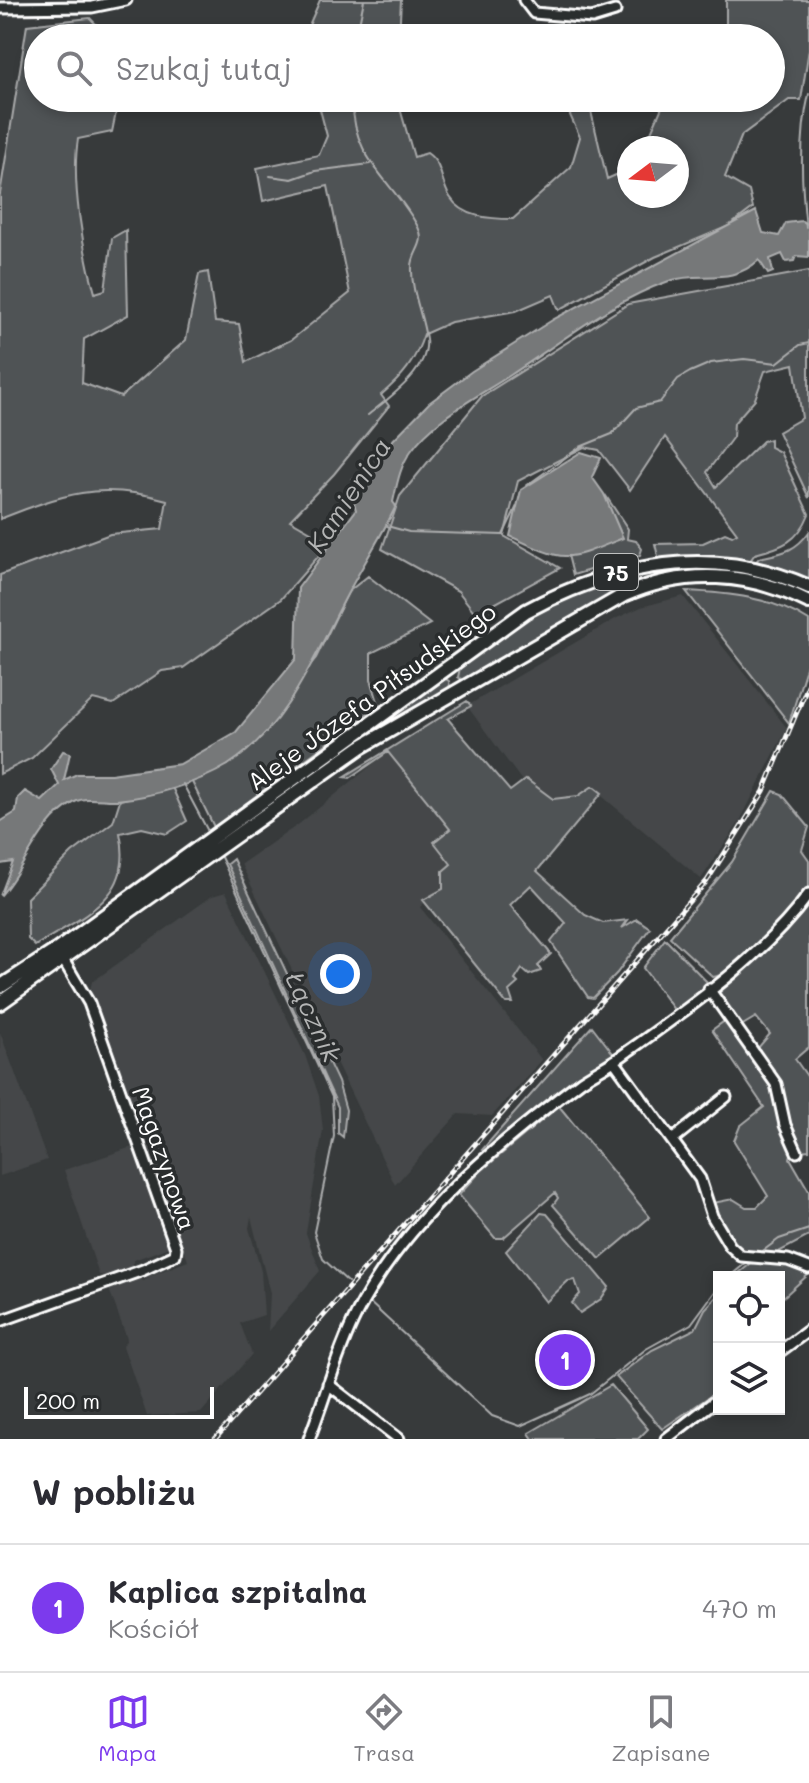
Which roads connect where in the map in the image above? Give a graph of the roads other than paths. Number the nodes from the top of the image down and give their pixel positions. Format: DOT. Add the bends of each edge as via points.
graph roads {
  1 [pos="126,0"];
  2 [pos="524,0"];
  3 [pos="0,8"];
  4 [pos="615,11"];
  5 [pos="809,587"];
  6 [pos="809,602"];
  7 [pos="446,669"];
  8 [pos="460,689"];
  9 [pos="225,837"];
  10 [pos="809,894"];
  11 [pos="61,955"];
  12 [pos="0,987"];
  13 [pos="709,989"];
  14 [pos="0,1003"];
  15 [pos="614,1061"];
  16 [pos="726,1097"];
  17 [pos="672,1140"];
  18 [pos="797,1152"];
  19 [pos="809,1268"];
  20 [pos="0,1321"];
  21 [pos="809,1330"];
  22 [pos="785,1348"];
  23 [pos="328,1384"];
  24 [pos="713,1403"];
  25 [pos="309,1439"];
  26 [pos="399,1439"];
  27 [pos="666,1439"];
  1 -- 3 [label="street" via="92,7"];
  2 -- 4 [label="street" via="534,13 592,18"];
  5 -- 7 [label="main road, Aleje Józefa Piłsudskiego / 75" via="777,573 722,564 636,567 587,581 537,605"];
  6 -- 8 [label="main road, Aleje Józefa Piłsudskiego / 75" via="731,578 663,580 624,595"];
  7 -- 8 [label="main road"];
  7 -- 9 [label="main road, Aleje Józefa Piłsudskiego / 75"];
  8 -- 9 [label="main road, Aleje Józefa Piłsudskiego / 75"];
  9 -- 11 [label="main road, Aleje Józefa Piłsudskiego / 75"];
  10 -- 13 [label="street" via="750,956"];
  11 -- 12 [label="main road, Aleje Józefa Piłsudskiego / 75"];
  11 -- 14 [label="main road, Aleje Józefa Piłsudskiego / 75"];
  11 -- 20 [label="street, Magazynowa" via="89,1003 175,1255"];
  13 -- 15 [label="street"];
  13 -- 18 [label="street" via="776,1084"];
  15 -- 17 [label="street"];
  15 -- 23 [label="street" via="583,1080 446,1196 379,1276"];
  16 -- 17 [label="street"];
  17 -- 19 [label="street" via="700,1179 712,1216 730,1246 746,1256"];
  21 -- 22 [label="street"];
  23 -- 25 [label="street"];
  23 -- 26 [label="street"];
  24 -- 27 [label="street"];
}
